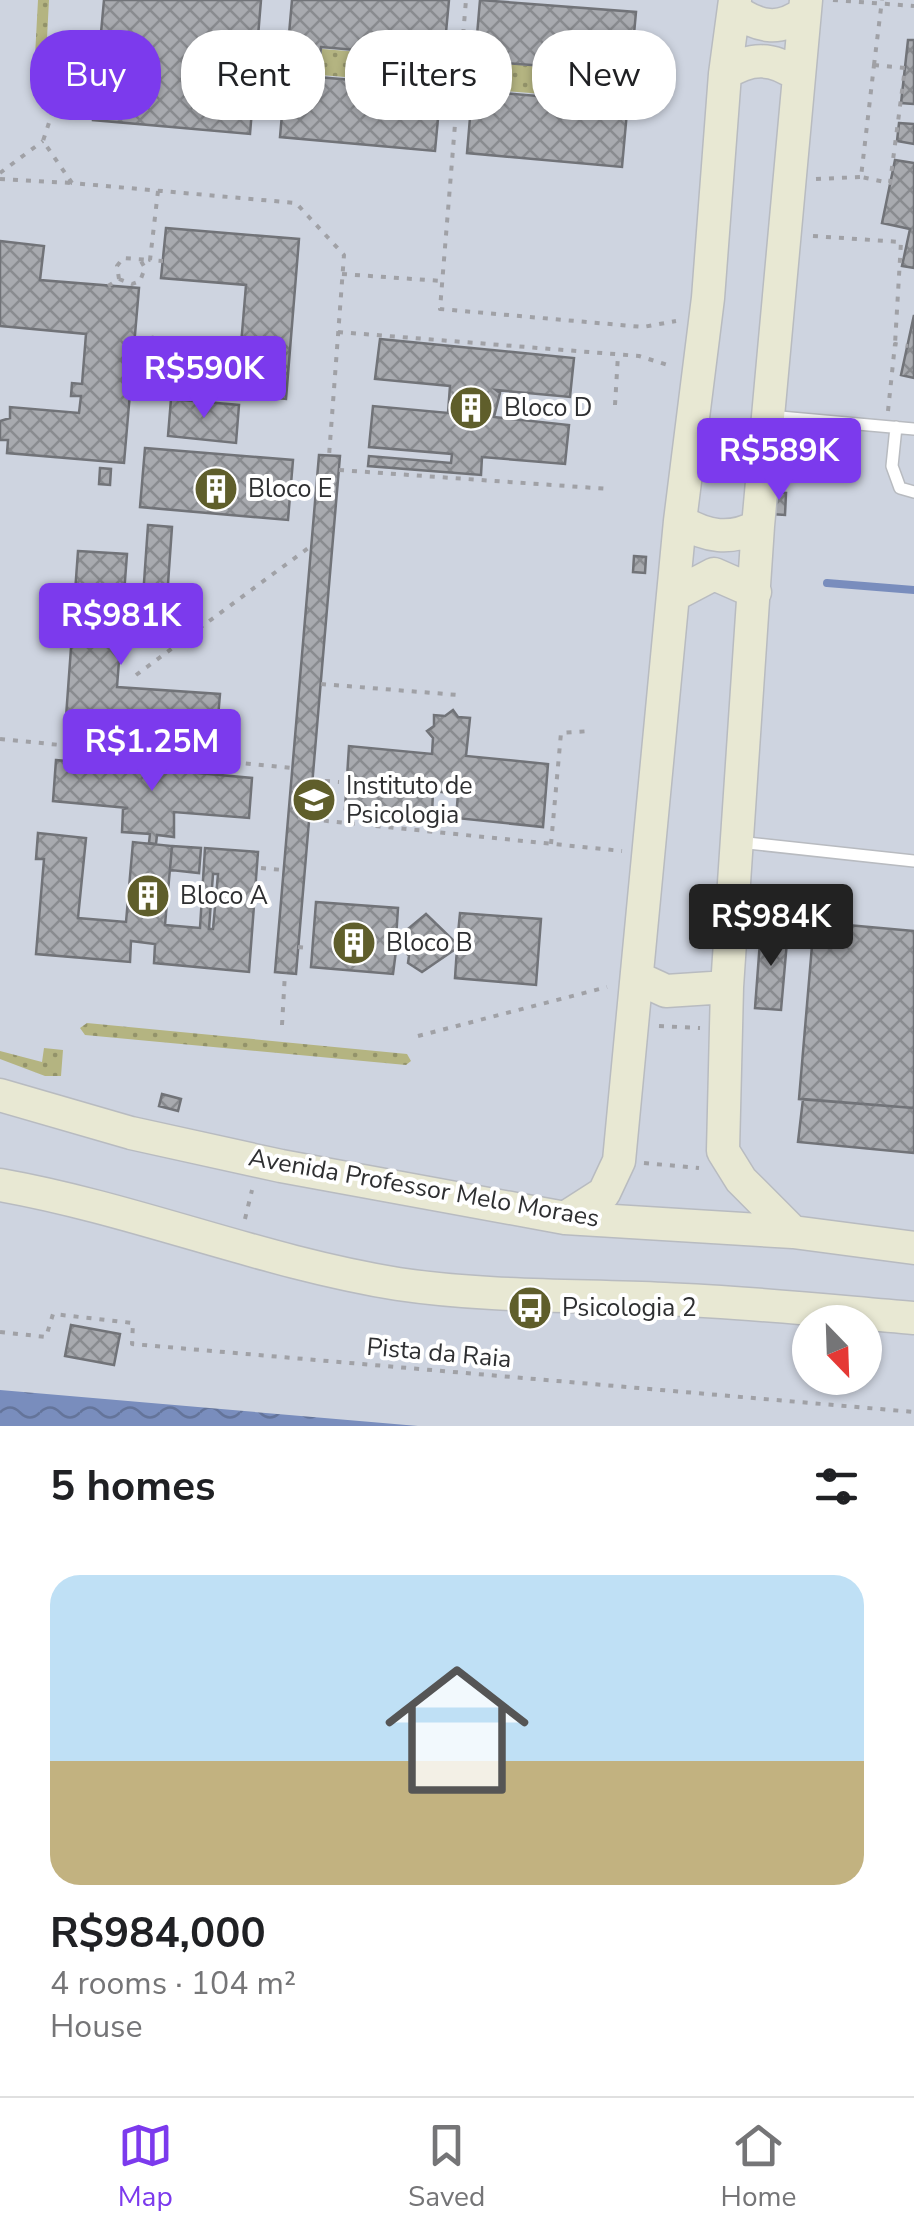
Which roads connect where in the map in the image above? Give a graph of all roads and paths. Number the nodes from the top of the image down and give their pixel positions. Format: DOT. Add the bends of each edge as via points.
graph roads {
  1 [pos="466,0"];
  2 [pos="882,2"];
  3 [pos="812,4"];
  4 [pos="735,5"];
  5 [pos="914,6"];
  6 [pos="464,30"];
  7 [pos="874,65"];
  8 [pos="724,74"];
  9 [pos="798,75"];
  10 [pos="50,120"];
  11 [pos="455,120"];
  12 [pos="43,141"];
  13 [pos="0,176"];
  14 [pos="861,177"];
  15 [pos="787,181"];
  16 [pos="72,183"];
  17 [pos="158,191"];
  18 [pos="783,234"];
  19 [pos="140,260"];
  20 [pos="150,260"];
  21 [pos="163,260"];
  22 [pos="342,274"];
  23 [pos="119,279"];
  24 [pos="442,281"];
  25 [pos="108,286"];
  26 [pos="642,327"];
  27 [pos="338,332"];
  28 [pos="894,344"];
  29 [pos="908,346"];
  30 [pos="618,354"];
  31 [pos="698,393"];
  32 [pos="615,405"];
  33 [pos="769,416"];
  34 [pos="891,427"];
  35 [pos="914,429"];
  36 [pos="329,456"];
  37 [pos="338,470"];
  38 [pos="609,489"];
  39 [pos="914,492"];
  40 [pos="680,520"];
  41 [pos="758,526"];
  42 [pos="311,546"];
  43 [pos="755,592"];
  44 [pos="674,595"];
  45 [pos="136,676"];
  46 [pos="320,684"];
  47 [pos="458,694"];
  48 [pos="590,732"];
  49 [pos="0,740"];
  50 [pos="165,756"];
  51 [pos="164,767"];
  52 [pos="292,768"];
  53 [pos="312,780"];
  54 [pos="340,782"];
  55 [pos="298,818"];
  56 [pos="738,842"];
  57 [pos="552,844"];
  58 [pos="652,854"];
  59 [pos="914,860"];
  60 [pos="261,868"];
  61 [pos="284,870"];
  62 [pos="298,947"];
  63 [pos="309,948"];
  64 [pos="285,973"];
  65 [pos="640,979"];
  66 [pos="727,987"];
  67 [pos="634,1024"];
  68 [pos="282,1025"];
  69 [pos="726,1030"];
  70 [pos="418,1036"];
  71 [pos="0,1096"];
  72 [pos="619,1160"];
  73 [pos="259,1161"];
  74 [pos="734,1171"];
  75 [pos="0,1185"];
  76 [pos="565,1218"];
  77 [pos="793,1232"];
  78 [pos="238,1248"];
  79 [pos="914,1248"];
  80 [pos="913,1317"];
  81 [pos="0,1332"];
  82 [pos="914,1412"];
  1 -- 6 [label="path"];
  2 -- 3 [label="path"];
  2 -- 5 [label="path"];
  2 -- 7 [label="path"];
  3 -- 4 [label="street" via="794,21 768,26"];
  3 -- 9 [label="street"];
  4 -- 8 [label="street"];
  7 -- 14 [label="path"];
  7 -- 14 [label="path" via="905,68 898,141 890,182"];
  8 -- 9 [label="street" via="753,60 784,65"];
  8 -- 31 [label="street"];
  9 -- 15 [label="street"];
  10 -- 12 [label="path"];
  11 -- 24 [label="path"];
  12 -- 13 [label="path"];
  12 -- 16 [label="path"];
  13 -- 16 [label="path"];
  14 -- 15 [label="path"];
  15 -- 18 [label="street"];
  16 -- 17 [label="path"];
  17 -- 20 [label="path"];
  17 -- 22 [label="path" via="296,204 344,255"];
  18 -- 28 [label="path" via="900,242"];
  18 -- 33 [label="street"];
  19 -- 20 [label="path"];
  19 -- 23 [label="path" via="119,261"];
  19 -- 23 [label="path" via="140,280"];
  20 -- 21 [label="path"];
  22 -- 24 [label="path"];
  22 -- 27 [label="path"];
  23 -- 25 [label="path"];
  24 -- 26 [label="path" via="440,309"];
  27 -- 30 [label="path"];
  27 -- 36 [label="path"];
  28 -- 29 [label="path"];
  28 -- 34 [label="path"];
  30 -- 31 [label="path" via="671,366"];
  30 -- 32 [label="path"];
  31 -- 40 [label="street"];
  33 -- 34 [label="lane"];
  33 -- 41 [label="street"];
  34 -- 35 [label="lane"];
  34 -- 39 [label="lane" via="892,466 900,488"];
  37 -- 38 [label="path"];
  40 -- 41 [label="street" via="723,536"];
  40 -- 44 [label="street"];
  41 -- 43 [label="street"];
  42 -- 45 [label="path"];
  43 -- 44 [label="street" via="714,574"];
  43 -- 56 [label="street"];
  44 -- 58 [label="street"];
  46 -- 47 [label="path"];
  48 -- 57 [label="path" via="561,733"];
  49 -- 50 [label="path"];
  50 -- 51 [label="path"];
  50 -- 52 [label="path"];
  53 -- 54 [label="path"];
  55 -- 57 [label="path"];
  56 -- 59 [label="lane"];
  56 -- 66 [label="street"];
  57 -- 58 [label="path"];
  58 -- 65 [label="street"];
  60 -- 61 [label="path"];
  62 -- 63 [label="path"];
  64 -- 68 [label="path"];
  65 -- 66 [label="street" via="666,991"];
  65 -- 67 [label="street"];
  65 -- 70 [label="path"];
  66 -- 69 [label="street"];
  67 -- 69 [label="path"];
  67 -- 72 [label="street"];
  69 -- 74 [label="street" via="723,1152"];
  71 -- 73 [label="street, Avenida Professor Melo Moraes"];
  72 -- 74 [label="path"];
  72 -- 76 [label="street" via="604,1193"];
  73 -- 76 [label="street, Avenida Professor Melo Moraes"];
  73 -- 78 [label="path"];
  74 -- 77 [label="street"];
  75 -- 78 [label="street" via="82,1199"];
  76 -- 77 [label="street, Avenida Professor Melo Moraes"];
  77 -- 79 [label="street, Avenida Professor Melo Moraes"];
  78 -- 80 [label="street" via="448,1289"];
  81 -- 82 [label="path, Pista da Raia" via="46,1337 53,1314 132,1323 132,1344"];
}
